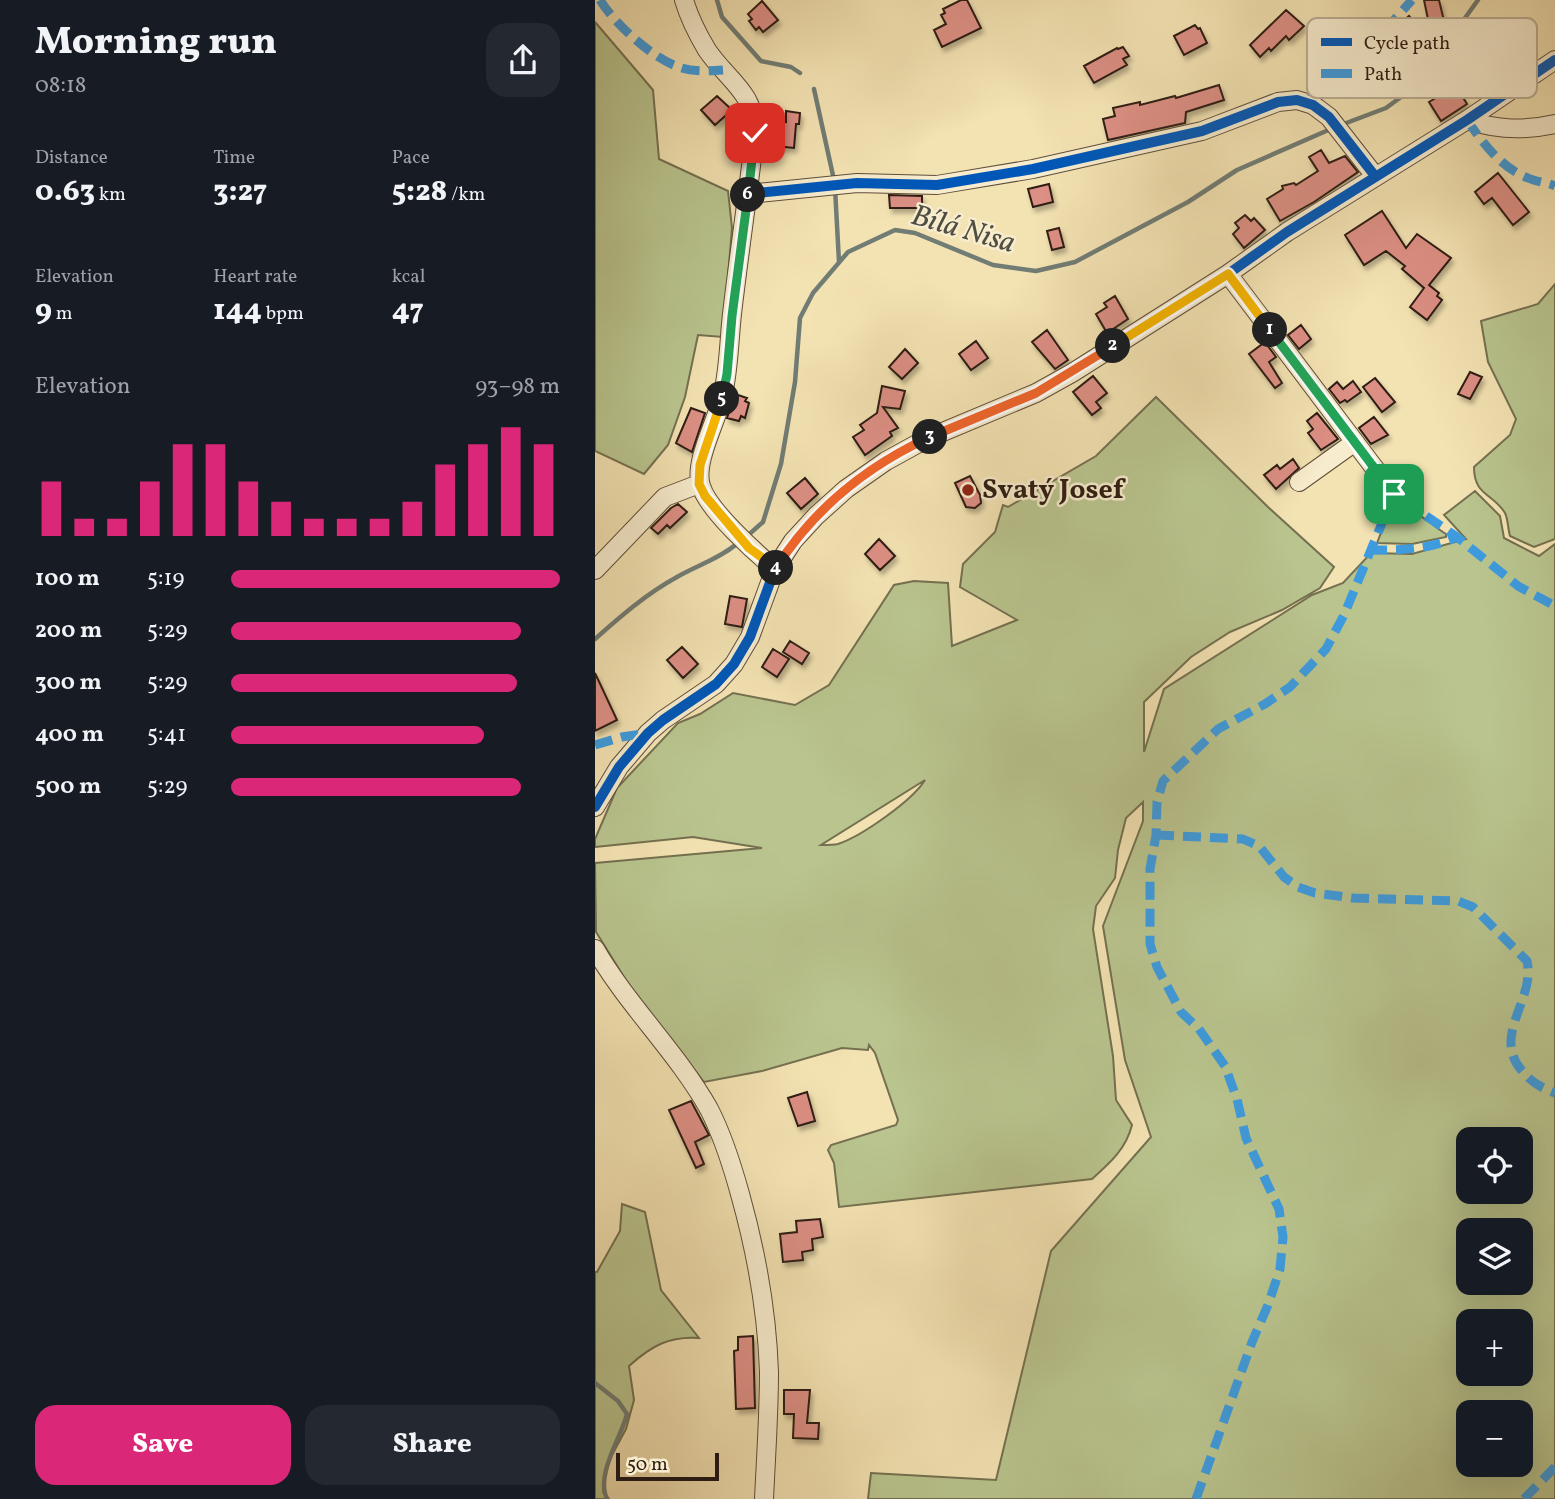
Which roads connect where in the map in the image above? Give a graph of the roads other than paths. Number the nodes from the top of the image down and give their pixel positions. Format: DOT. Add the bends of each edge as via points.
graph roads {
  1 [pos="684,0"];
  2 [pos="1555,60"];
  3 [pos="1537,72"];
  4 [pos="1499,98"];
  5 [pos="1467,120"];
  6 [pos="1555,124"];
  7 [pos="1375,176"];
  8 [pos="748,194"];
  9 [pos="1228,274"];
  10 [pos="1355,442"];
  11 [pos="1299,482"];
  12 [pos="699,484"];
  13 [pos="1394,494"];
  14 [pos="775,569"];
  15 [pos="595,570"];
  16 [pos="595,807"];
  17 [pos="595,949"];
  18 [pos="764,1499"];
  1 -- 8 [label="street" via="706,48 736,83 755,116"];
  2 -- 3 [label="street"];
  4 -- 5 [label="street"];
  5 -- 6 [label="street" via="1511,130"];
  5 -- 7 [label="street"];
  7 -- 8 [label="street" via="1329,117 1297,100 1278,102 1202,131 1033,169 937,185 857,183"];
  7 -- 9 [label="street"];
  8 -- 12 [label="street" via="727,374 700,465"];
  9 -- 10 [label="street"];
  9 -- 14 [label="street" via="1036,393 926,439 886,461 816,516"];
  10 -- 11 [label="street"];
  10 -- 13 [label="street"];
  12 -- 14 [label="street" via="749,548"];
  12 -- 15 [label="street" via="666,497"];
  14 -- 16 [label="street" via="750,637 734,664 716,684 648,733 619,767"];
  17 -- 18 [label="street" via="698,1092 720,1132 735,1176 754,1251 769,1369"];
}
